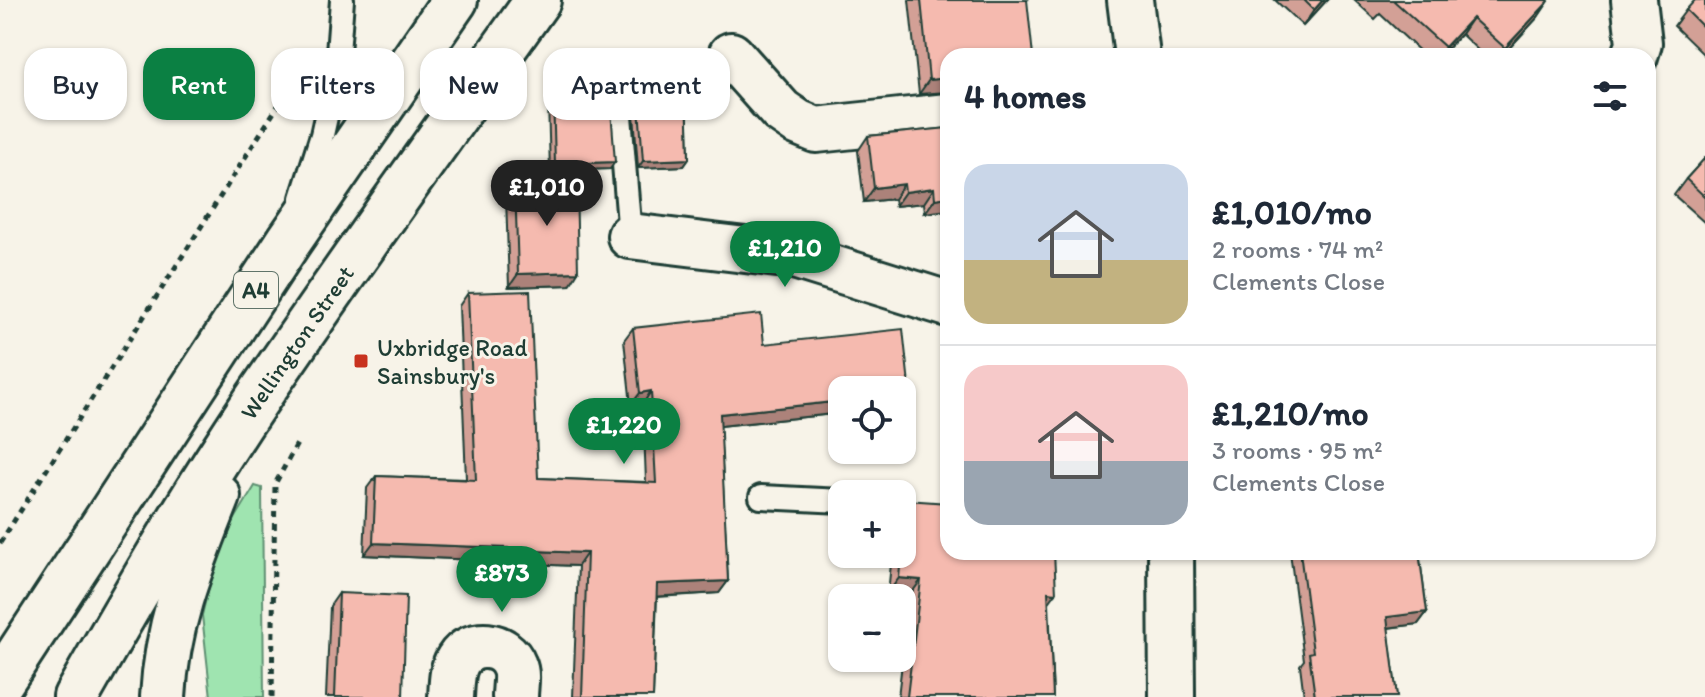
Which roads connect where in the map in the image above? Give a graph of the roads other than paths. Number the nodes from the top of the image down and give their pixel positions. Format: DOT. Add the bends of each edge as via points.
graph roads {
  1 [pos="342,0"];
  2 [pos="455,0"];
  3 [pos="538,0"];
  4 [pos="1130,0"];
  5 [pos="1634,0"];
  6 [pos="1136,48"];
  7 [pos="1637,48"];
  8 [pos="731,55"];
  9 [pos="940,117"];
  10 [pos="620,120"];
  11 [pos="630,236"];
  12 [pos="289,241"];
  13 [pos="940,302"];
  14 [pos="254,403"];
  15 [pos="761,497"];
  16 [pos="828,500"];
  17 [pos="1171,560"];
  18 [pos="64,585"];
  19 [pos="0,640"];
  20 [pos="0,683"];
  21 [pos="76,697"];
  22 [pos="163,697"];
  23 [pos="451,697"];
  24 [pos="515,697"];
  25 [pos="1172,697"];
  1 -- 12 [label="lane" via="337,67"];
  2 -- 12 [label="main road, A4"];
  3 -- 14 [label="main road, Wellington Street / A4"];
  4 -- 6 [label="main road"];
  5 -- 7 [label="main road"];
  8 -- 9 [label="main road" via="781,111 816,130"];
  10 -- 11 [label="lane"];
  11 -- 13 [label="main road" via="794,256"];
  12 -- 18 [label="main road, A4"];
  14 -- 21 [label="main road, Wellington Street / A4"];
  14 -- 22 [label="main road, A4" via="178,604"];
  15 -- 16 [label="lane"];
  17 -- 25 [label="main road"];
  18 -- 19 [label="main road, A4"];
  18 -- 20 [label="main road, A4"];
  23 -- 24 [label="main road" via="453,673 462,655 491,646 514,664"];
}
